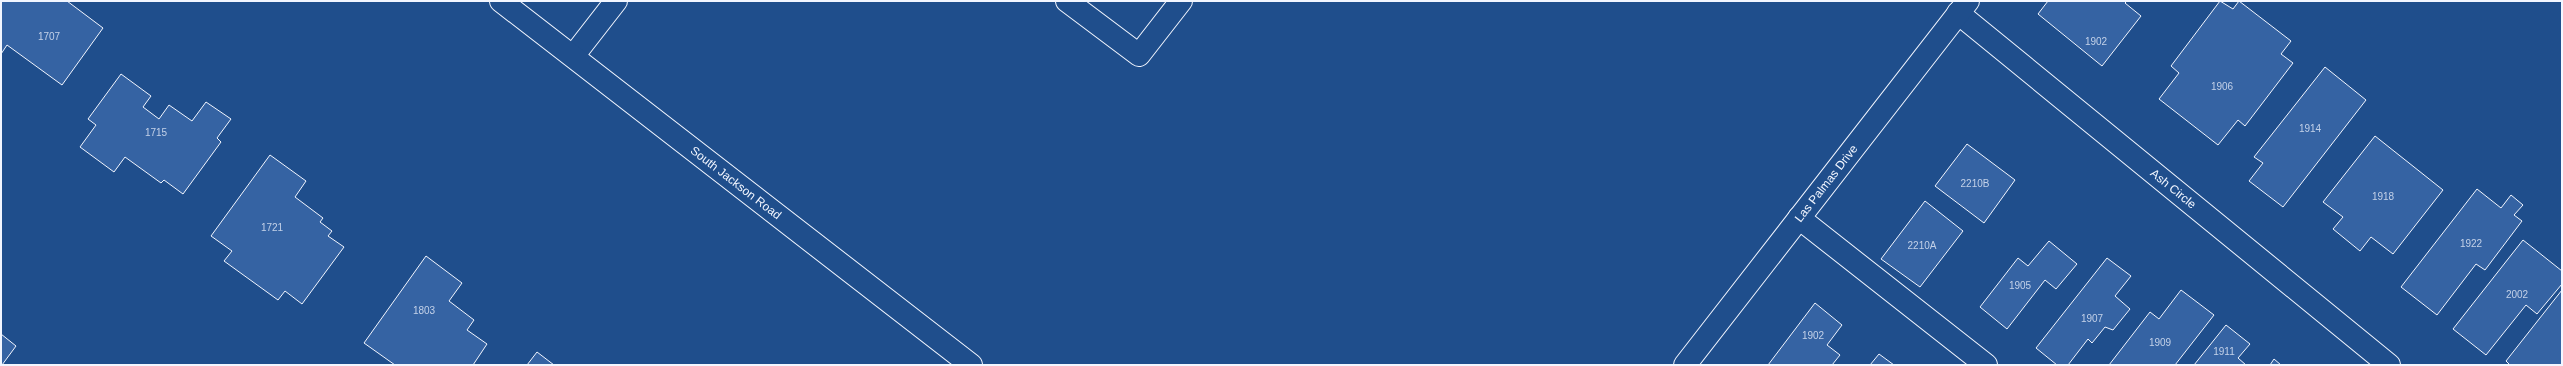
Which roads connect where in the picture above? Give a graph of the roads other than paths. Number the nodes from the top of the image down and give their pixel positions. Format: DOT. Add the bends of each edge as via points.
graph roads {
  1 [pos="501,1"];
  2 [pos="616,1"];
  3 [pos="1067,1"];
  4 [pos="1181,1"];
  5 [pos="1963,7"];
  6 [pos="574,55"];
  7 [pos="1799,218"];
  8 [pos="971,365"];
  9 [pos="1685,365"];
  10 [pos="1986,365"];
  11 [pos="2389,365"];
  1 -- 6 [label="street, South Jackson Road"];
  2 -- 6 [label="street"];
  3 -- 4 [label="street" via="1139,55"];
  5 -- 7 [label="street, Las Palmas Drive"];
  5 -- 11 [label="street, Ash Circle"];
  6 -- 8 [label="street, South Jackson Road"];
  7 -- 9 [label="street, Las Palmas Drive"];
  7 -- 10 [label="street"];
}
